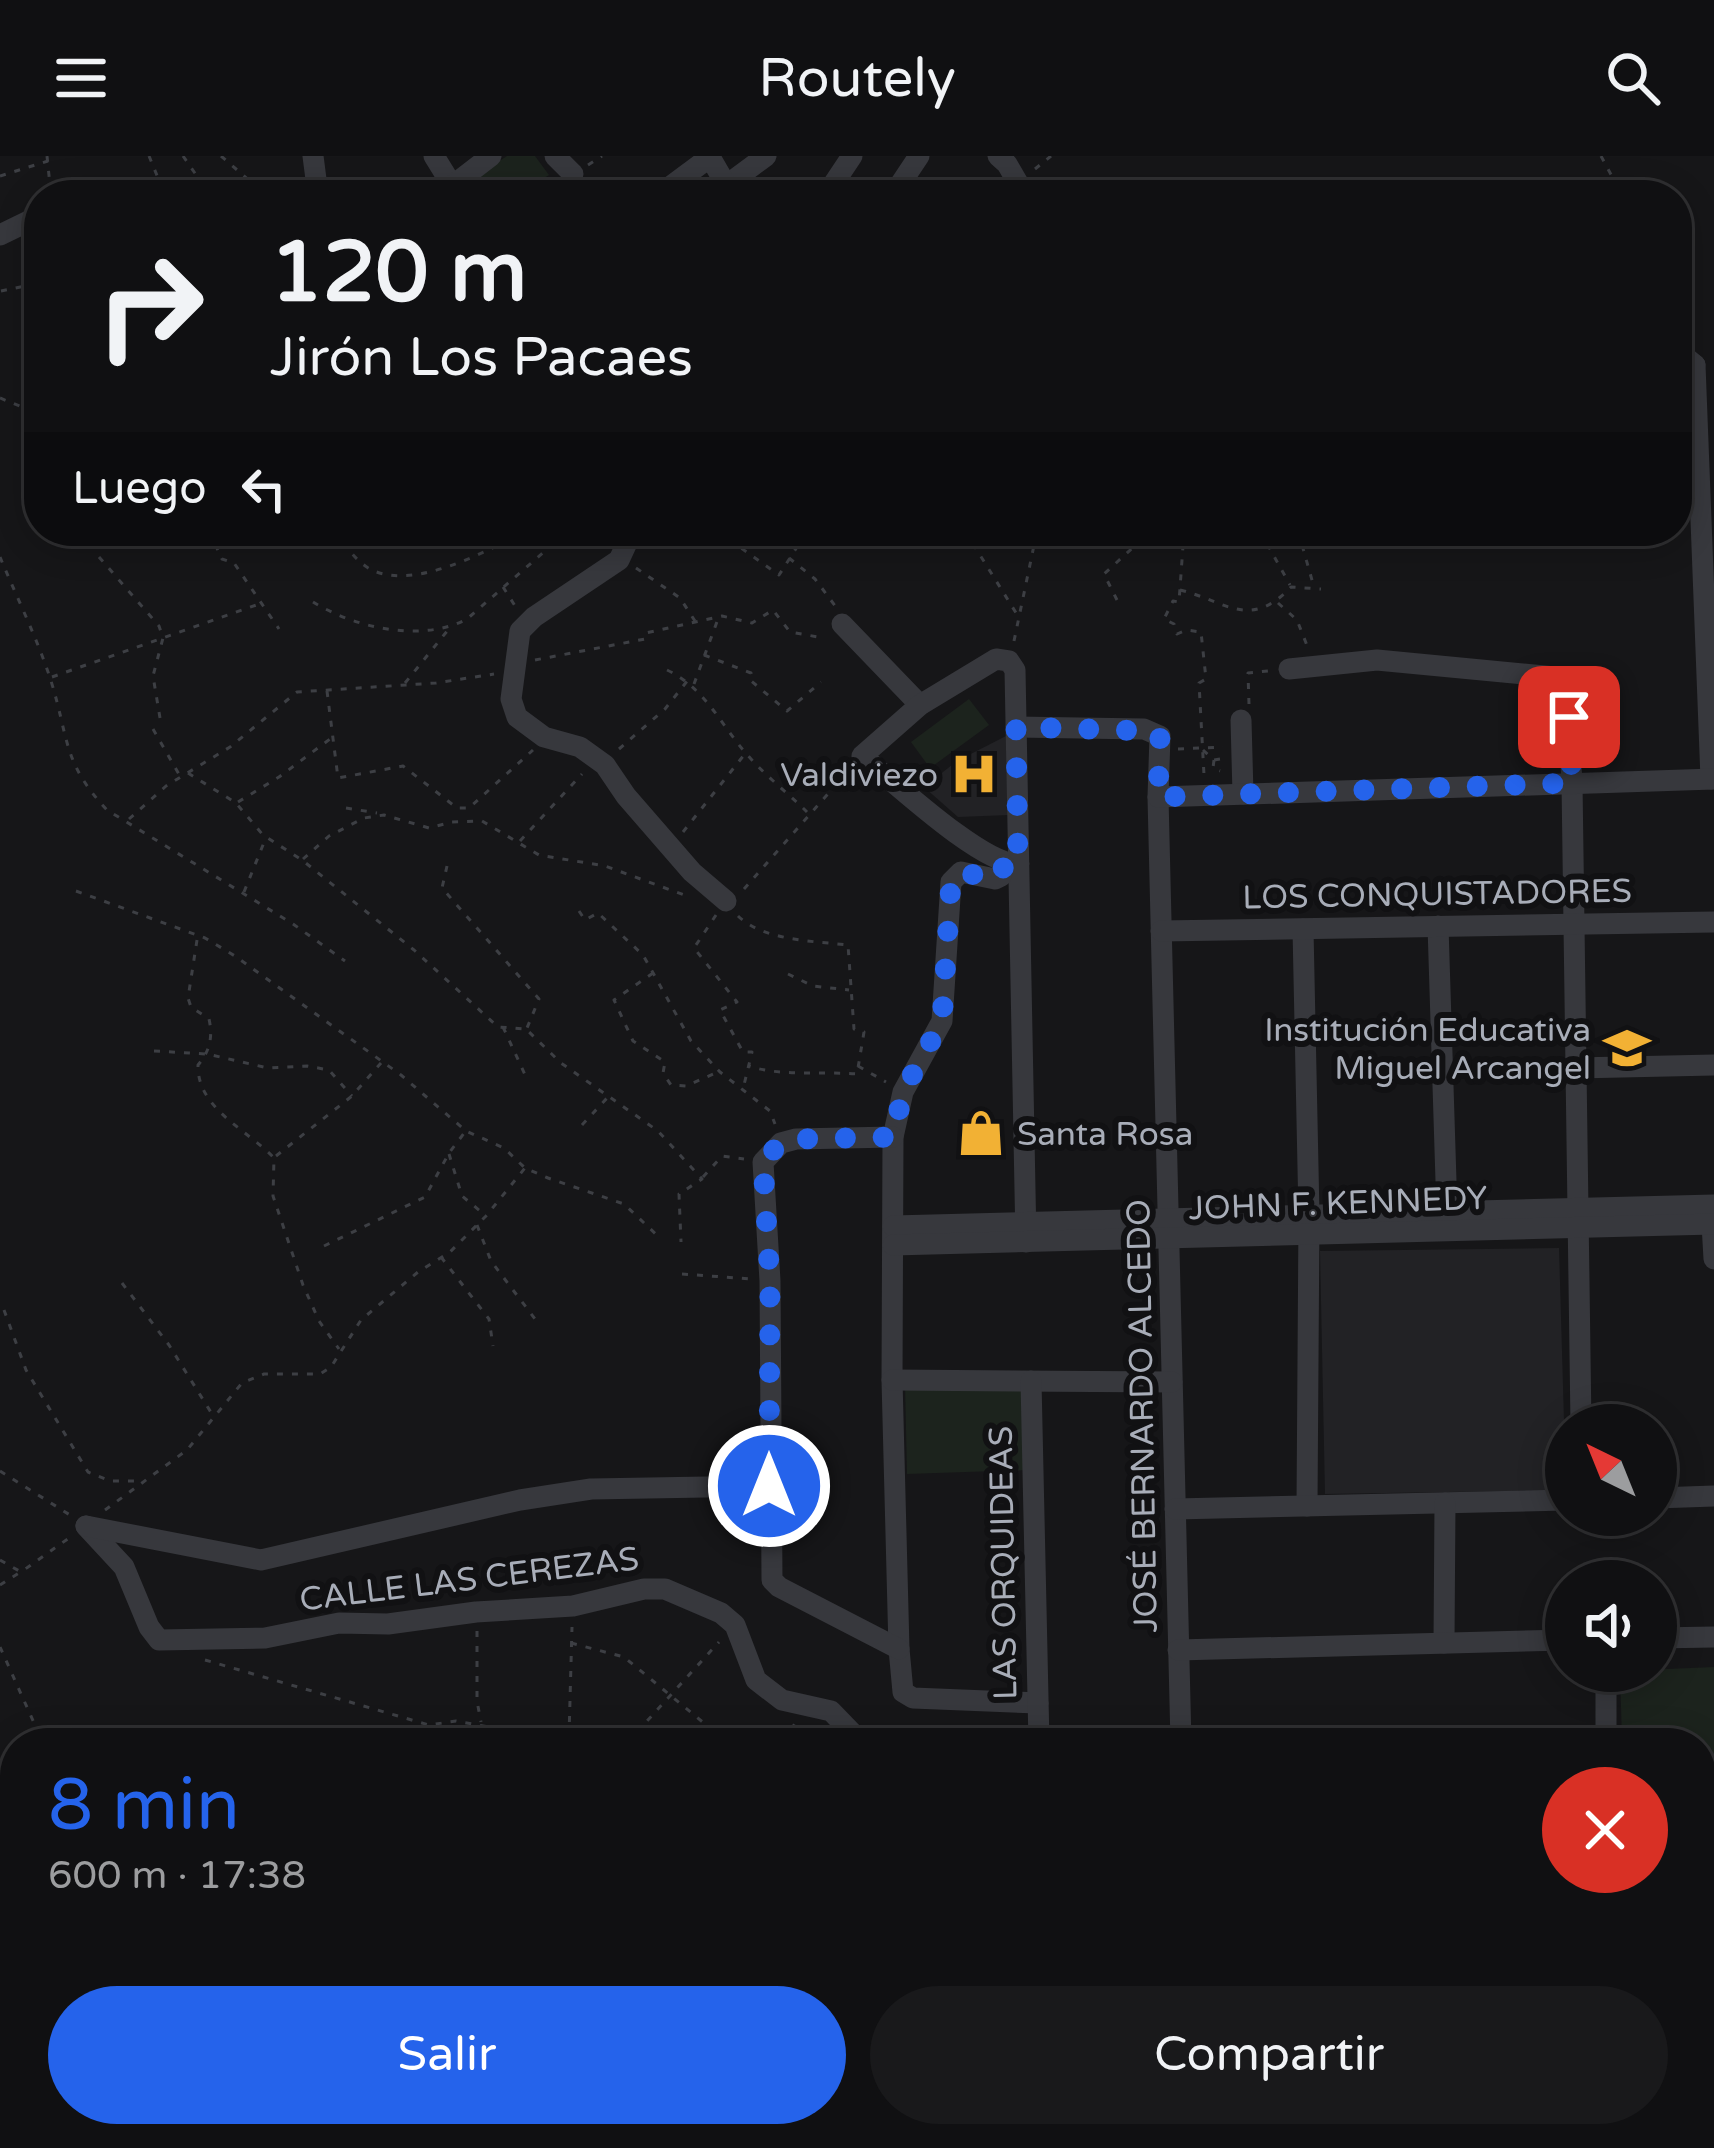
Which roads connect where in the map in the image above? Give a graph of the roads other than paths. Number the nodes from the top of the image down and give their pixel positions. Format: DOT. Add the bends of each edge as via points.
graph roads {
  1 [pos="491,156"];
  2 [pos="555,156"];
  3 [pos="766,156"];
  4 [pos="573,174"];
  5 [pos="466,180"];
  6 [pos="679,180"];
  7 [pos="723,180"];
  8 [pos="740,180"];
  9 [pos="1705,364"];
  10 [pos="1707,501"];
  11 [pos="626,546"];
  12 [pos="842,624"];
  13 [pos="1289,669"];
  14 [pos="920,704"];
  15 [pos="1241,720"];
  16 [pos="1016,727"];
  17 [pos="1713,779"];
  18 [pos="1572,783"];
  19 [pos="1243,794"];
  20 [pos="1158,797"];
  21 [pos="1011,865"];
  22 [pos="726,901"];
  23 [pos="1714,922"];
  24 [pos="1574,924"];
  25 [pos="1438,926"];
  26 [pos="1303,928"];
  27 [pos="1161,931"];
  28 [pos="1714,1065"];
  29 [pos="1576,1068"];
  30 [pos="893,1137"];
  31 [pos="1447,1213"];
  32 [pos="1580,1218"];
  33 [pos="1713,1218"];
  34 [pos="1309,1226"];
  35 [pos="1171,1230"];
  36 [pos="1026,1233"];
  37 [pos="893,1235"];
  38 [pos="1714,1258"];
  39 [pos="892,1380"];
  40 [pos="1031,1381"];
  41 [pos="1172,1382"];
  42 [pos="1581,1404"];
  43 [pos="769,1486"];
  44 [pos="1714,1496"];
  45 [pos="1677,1497"];
  46 [pos="1545,1501"];
  47 [pos="1445,1503"];
  48 [pos="1307,1506"];
  49 [pos="1175,1509"];
  50 [pos="1714,1637"];
  51 [pos="1677,1638"];
  52 [pos="1545,1641"];
  53 [pos="1444,1643"];
  54 [pos="899,1649"];
  55 [pos="1178,1650"];
  56 [pos="1606,1692"];
  57 [pos="1038,1702"];
  58 [pos="847,1728"];
  59 [pos="1039,1728"];
  60 [pos="1180,1728"];
  61 [pos="1606,1728"];
  1 -- 5 [label="street"];
  2 -- 4 [label="street"];
  3 -- 8 [label="street"];
  6 -- 7 [label="street" via="710,157"];
  9 -- 10 [label="street"];
  10 -- 17 [label="street"];
  11 -- 22 [label="street" via="619,560 520,631 511,699 517,717 544,737 605,765 670,848"];
  12 -- 14 [label="street"];
  13 -- 18 [label="street" via="1377,660 1562,674"];
  14 -- 16 [label="street" via="996,659 1010,661"];
  14 -- 21 [label="street" via="862,756 947,826"];
  15 -- 19 [label="street"];
  16 -- 20 [label="street, JOSÉ BERNARDO ALCEDO" via="1154,731"];
  16 -- 21 [label="street"];
  17 -- 18 [label="street"];
  18 -- 19 [label="street"];
  18 -- 24 [label="street"];
  19 -- 20 [label="street"];
  20 -- 27 [label="street, JOSÉ BERNARDO ALCEDO"];
  21 -- 30 [label="street" via="995,879 961,872 951,882 942,1021 903,1092"];
  21 -- 36 [label="street"];
  23 -- 24 [label="street, LOS CONQUISTADORES"];
  24 -- 25 [label="street, LOS CONQUISTADORES"];
  24 -- 29 [label="street"];
  25 -- 26 [label="street, LOS CONQUISTADORES"];
  25 -- 31 [label="street"];
  26 -- 27 [label="street, LOS CONQUISTADORES"];
  26 -- 34 [label="street"];
  27 -- 35 [label="street, JOSÉ BERNARDO ALCEDO"];
  28 -- 29 [label="street"];
  29 -- 32 [label="street"];
  30 -- 37 [label="street"];
  30 -- 43 [label="street" via="781,1142 763,1162"];
  31 -- 32 [label="street, JOHN F. KENNEDY"];
  31 -- 34 [label="street, JOHN F. KENNEDY"];
  32 -- 33 [label="street, JOHN F. KENNEDY"];
  32 -- 34 [label="street, JOHN F. KENNEDY"];
  32 -- 42 [label="street"];
  33 -- 38 [label="street"];
  34 -- 35 [label="street, JOHN F. KENNEDY"];
  34 -- 48 [label="street"];
  35 -- 36 [label="street, JOHN F. KENNEDY"];
  35 -- 41 [label="street, JOSÉ BERNARDO ALCEDO"];
  36 -- 37 [label="street, JOHN F. KENNEDY"];
  37 -- 39 [label="street"];
  39 -- 40 [label="street"];
  39 -- 54 [label="street"];
  40 -- 41 [label="street"];
  40 -- 57 [label="street, LAS ORQUIDEAS"];
  41 -- 49 [label="street, JOSÉ BERNARDO ALCEDO"];
  43 -- 54 [label="street" via="772,1580"];
  43 -- 58 [label="street, CALLE LAS CEREZAS" via="590,1489 261,1560 86,1526 124,1568 159,1640 266,1638 319,1625 573,1606 665,1589 735,1625 756,1680 782,1700 831,1711"];
  44 -- 45 [label="street"];
  46 -- 47 [label="street"];
  47 -- 48 [label="street"];
  47 -- 53 [label="street"];
  48 -- 49 [label="street"];
  49 -- 55 [label="street, JOSÉ BERNARDO ALCEDO"];
  50 -- 51 [label="street"];
  52 -- 53 [label="street"];
  53 -- 55 [label="street"];
  54 -- 57 [label="street" via="903,1691 913,1698"];
  55 -- 60 [label="street, JOSÉ BERNARDO ALCEDO"];
  56 -- 61 [label="street"];
  57 -- 59 [label="street, LAS ORQUIDEAS"];
}
